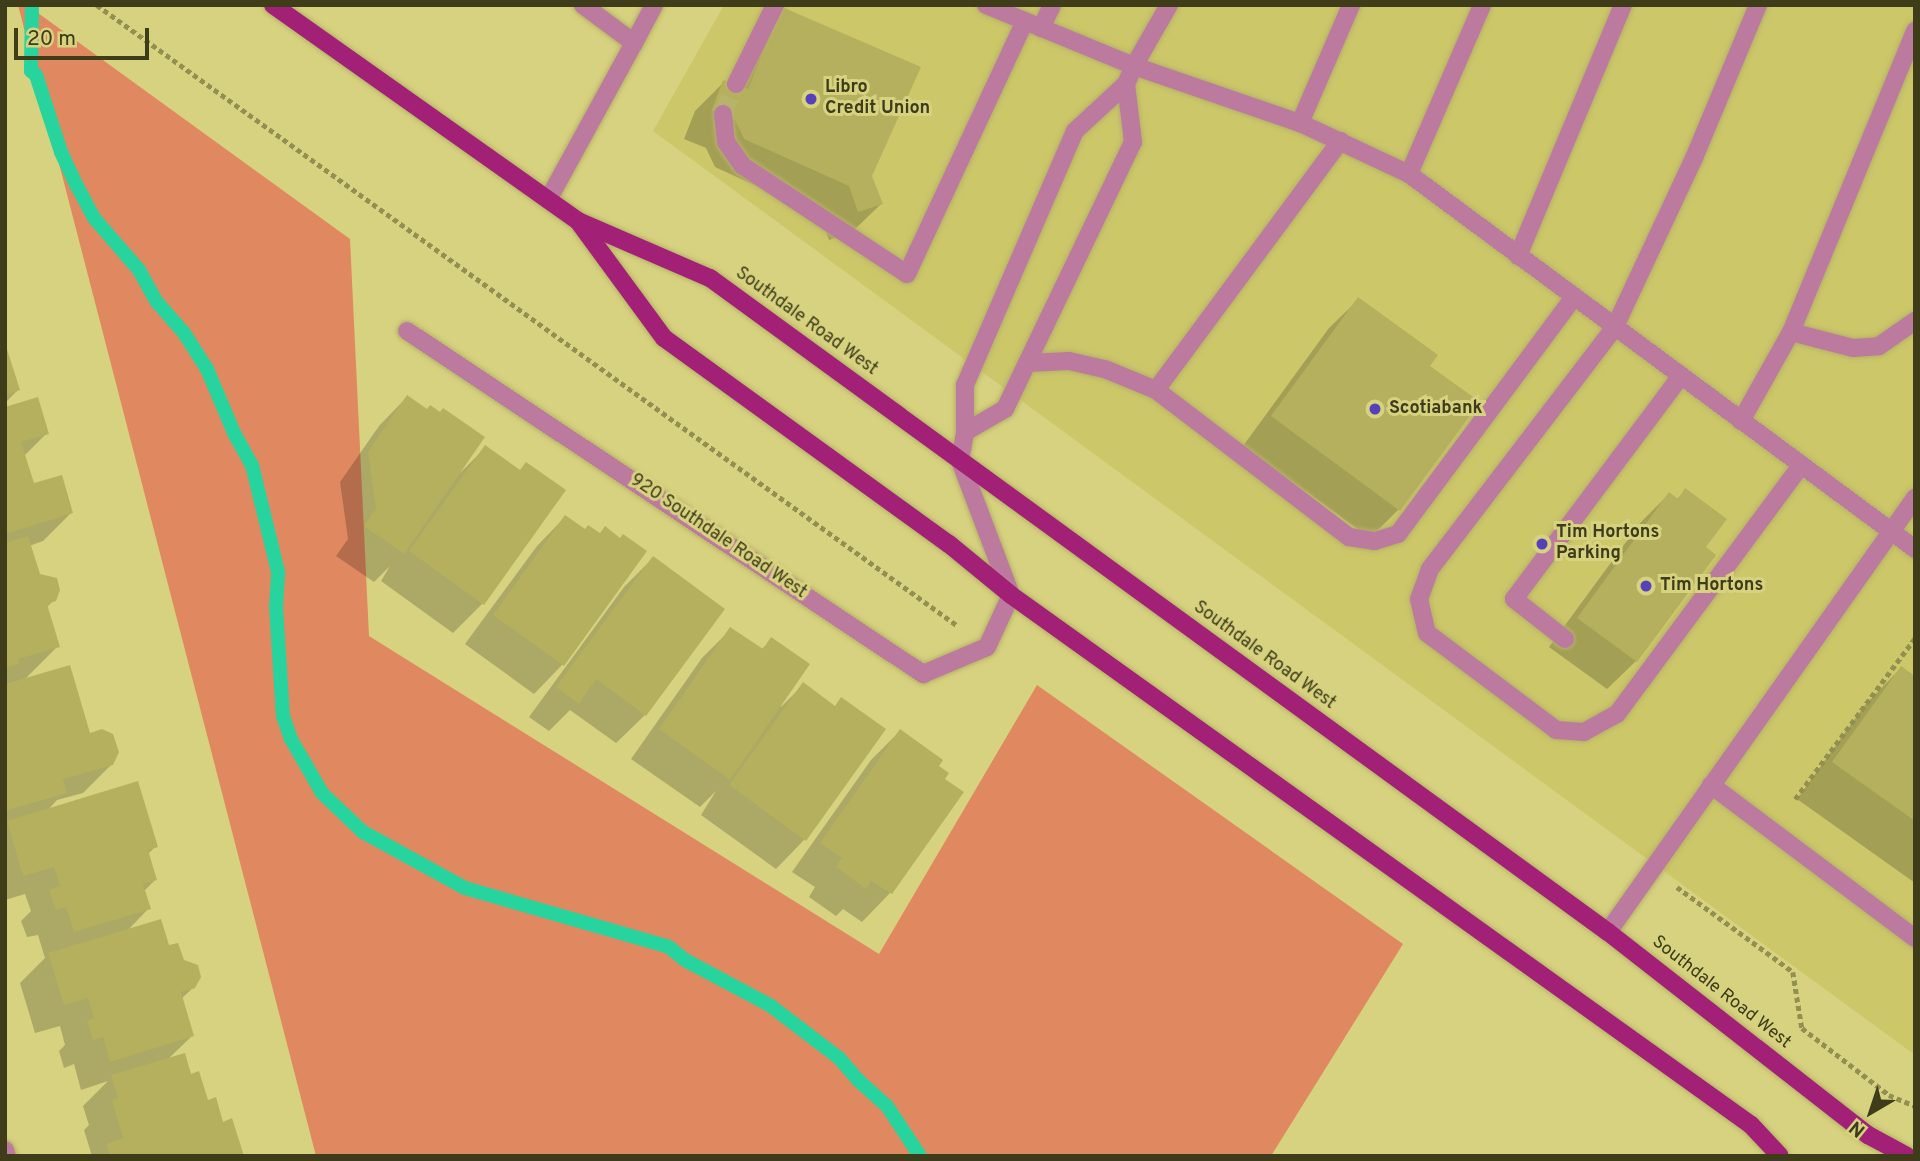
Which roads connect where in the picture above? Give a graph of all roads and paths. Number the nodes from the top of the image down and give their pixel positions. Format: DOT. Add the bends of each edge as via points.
graph roads {
  1 [pos="97,5"];
  2 [pos="273,5"];
  3 [pos="583,5"];
  4 [pos="654,5"];
  5 [pos="775,5"];
  6 [pos="986,5"];
  7 [pos="1052,5"];
  8 [pos="1169,5"];
  9 [pos="1351,5"];
  10 [pos="1482,5"];
  11 [pos="1623,5"];
  12 [pos="1758,5"];
  13 [pos="1033,24"];
  14 [pos="1915,31"];
  15 [pos="634,43"];
  16 [pos="1134,66"];
  17 [pos="736,84"];
  18 [pos="1126,84"];
  19 [pos="723,114"];
  20 [pos="1300,122"];
  21 [pos="1340,141"];
  22 [pos="1409,174"];
  23 [pos="548,200"];
  24 [pos="578,221"];
  25 [pos="1518,256"];
  26 [pos="1574,297"];
  27 [pos="1915,321"];
  28 [pos="1615,327"];
  29 [pos="407,331"];
  30 [pos="1791,332"];
  31 [pos="1027,363"];
  32 [pos="1681,376"];
  33 [pos="1156,390"];
  34 [pos="1741,421"];
  35 [pos="965,432"];
  36 [pos="960,461"];
  37 [pos="1801,465"];
  38 [pos="1915,498"];
  39 [pos="1891,532"];
  40 [pos="1915,549"];
  41 [pos="1011,595"];
  42 [pos="1915,638"];
  43 [pos="1565,639"];
  44 [pos="987,647"];
  45 [pos="1711,785"];
  46 [pos="1795,799"];
  47 [pos="1652,869"];
  48 [pos="1608,932"];
  49 [pos="1915,938"];
  50 [pos="1915,1107"];
  51 [pos="5,1150"];
  52 [pos="7,1156"];
  53 [pos="1780,1156"];
  54 [pos="1907,1156"];
  1 -- 44 [label="path"];
  2 -- 23 [label="main road, Southdale Road West"];
  3 -- 15 [label="street"];
  4 -- 15 [label="street"];
  5 -- 17 [label="street"];
  6 -- 13 [label="street"];
  7 -- 13 [label="street"];
  8 -- 16 [label="street"];
  9 -- 20 [label="street"];
  10 -- 22 [label="street"];
  11 -- 25 [label="street"];
  12 -- 28 [label="street" via="1694,158"];
  13 -- 16 [label="street"];
  13 -- 19 [label="street" via="908,274 743,166 726,142"];
  14 -- 30 [label="street"];
  15 -- 23 [label="street"];
  16 -- 18 [label="street"];
  16 -- 20 [label="street"];
  18 -- 31 [label="street" via="1133,142"];
  18 -- 35 [label="street" via="1075,131 965,385"];
  20 -- 21 [label="street"];
  21 -- 22 [label="street"];
  21 -- 33 [label="street"];
  22 -- 25 [label="street"];
  23 -- 24 [label="main road, Southdale Road West"];
  24 -- 36 [label="main road, Southdale Road West" via="710,278"];
  24 -- 41 [label="main road, Southdale Road West" via="664,338 949,544"];
  25 -- 26 [label="street"];
  26 -- 28 [label="street"];
  26 -- 33 [label="street" via="1398,534 1375,541 1349,537"];
  27 -- 30 [label="street" via="1878,346 1853,348"];
  28 -- 32 [label="street"];
  28 -- 37 [label="street" via="1430,569 1419,598 1427,632 1556,730 1584,732 1617,714"];
  29 -- 44 [label="street, 920 Southdale Road West" via="923,674"];
  30 -- 34 [label="street"];
  31 -- 33 [label="street" via="1069,361 1105,369"];
  31 -- 35 [label="street" via="1005,409"];
  32 -- 34 [label="street"];
  32 -- 43 [label="street" via="1514,599"];
  34 -- 37 [label="street"];
  35 -- 36 [label="street"];
  36 -- 41 [label="street"];
  36 -- 48 [label="main road, Southdale Road West"];
  37 -- 39 [label="street"];
  38 -- 39 [label="street"];
  39 -- 40 [label="street"];
  39 -- 45 [label="street"];
  41 -- 44 [label="street"];
  41 -- 53 [label="main road, Southdale Road West" via="1740,1117"];
  42 -- 46 [label="path"];
  45 -- 47 [label="street"];
  45 -- 49 [label="street"];
  47 -- 48 [label="street"];
  47 -- 50 [label="path" via="1793,972 1801,1028 1889,1096"];
  48 -- 54 [label="main road, Southdale Road West" via="1868,1135"];
  51 -- 52 [label="street"];
}
